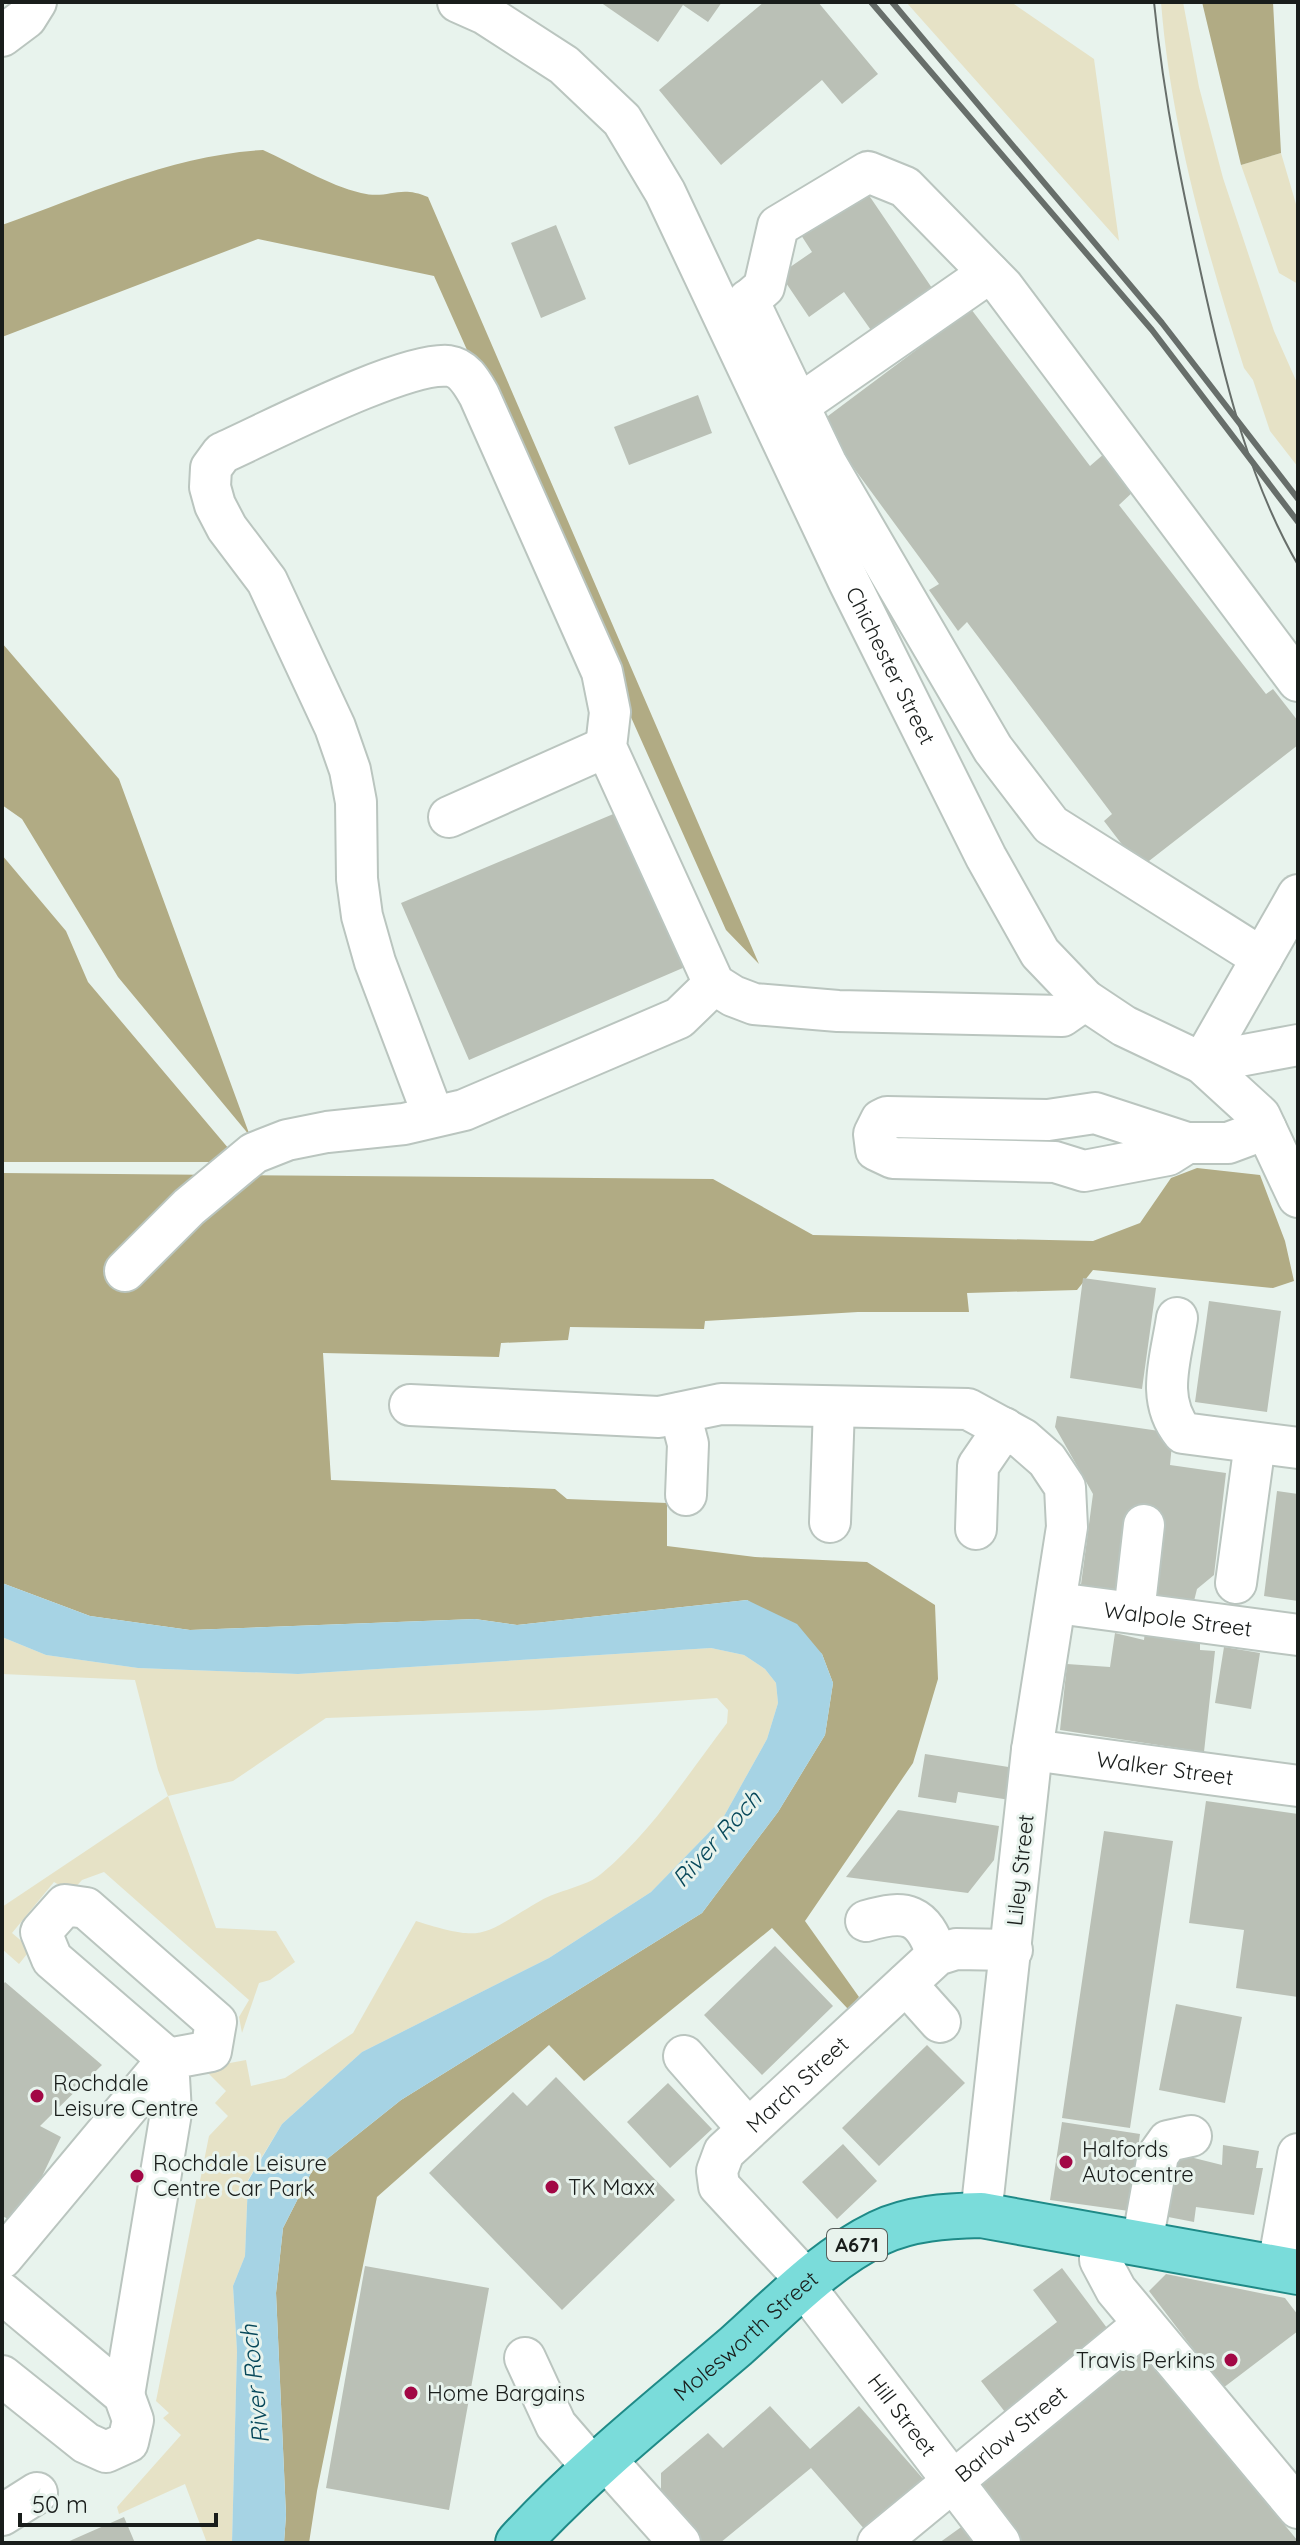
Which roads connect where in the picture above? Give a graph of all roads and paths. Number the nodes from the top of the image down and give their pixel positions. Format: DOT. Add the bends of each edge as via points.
graph roads {
  1 [pos="36,2"];
  2 [pos="458,2"];
  3 [pos="2,36"];
  4 [pos="989,273"];
  5 [pos="737,310"];
  6 [pos="799,405"];
  7 [pos="1298,681"];
  8 [pos="606,747"];
  9 [pos="449,817"];
  10 [pos="1298,895"];
  11 [pos="1262,958"];
  12 [pos="714,984"];
  13 [pos="1085,1000"];
  14 [pos="1298,1045"];
  15 [pos="1202,1063"];
  16 [pos="433,1115"];
  17 [pos="1266,1129"];
  18 [pos="1187,1143"];
  19 [pos="1298,1197"];
  20 [pos="125,1271"];
  21 [pos="1177,1318"];
  22 [pos="410,1405"];
  23 [pos="834,1407"];
  24 [pos="680,1413"];
  25 [pos="1004,1428"];
  26 [pos="1255,1443"];
  27 [pos="1298,1448"];
  28 [pos="686,1495"];
  29 [pos="830,1522"];
  30 [pos="1144,1525"];
  31 [pos="976,1529"];
  32 [pos="1236,1583"];
  33 [pos="1057,1603"];
  34 [pos="1134,1613"];
  35 [pos="1298,1635"];
  36 [pos="1032,1750"];
  37 [pos="1298,1786"];
  38 [pos="866,1921"];
  39 [pos="1012,1950"];
  40 [pos="937,1955"];
  41 [pos="906,1984"];
  42 [pos="940,2022"];
  43 [pos="684,2056"];
  44 [pos="748,2129"];
  45 [pos="1191,2136"];
  46 [pos="1298,2154"];
  47 [pos="981,2215"];
  48 [pos="1100,2236"];
  49 [pos="1142,2243"];
  50 [pos="2,2258"];
  51 [pos="1288,2269"];
  52 [pos="806,2284"];
  53 [pos="2,2293"];
  54 [pos="1144,2324"];
  55 [pos="525,2358"];
  56 [pos="2,2376"];
  57 [pos="124,2395"];
  58 [pos="600,2464"];
  59 [pos="953,2484"];
  60 [pos="1291,2487"];
  61 [pos="37,2493"];
  62 [pos="2,2515"];
  63 [pos="518,2543"];
  64 [pos="680,2543"];
  65 [pos="878,2543"];
  66 [pos="1000,2543"];
  1 -- 3 [label="street" via="26,18"];
  2 -- 5 [label="street, Chichester Street" via="564,65 622,120"];
  4 -- 5 [label="street" via="905,187 868,172 778,226 764,287"];
  4 -- 6 [label="street"];
  4 -- 7 [label="street"];
  5 -- 6 [label="street"];
  5 -- 13 [label="street, Chichester Street" via="849,582 986,857 1040,953"];
  6 -- 11 [label="street" via="826,463 993,749 1051,825"];
  8 -- 9 [label="street"];
  8 -- 12 [label="street"];
  8 -- 16 [label="street" via="610,712 602,672 466,375 452,366 394,376 222,453 211,468 215,505 267,581 350,770 362,916"];
  10 -- 11 [label="street"];
  11 -- 15 [label="street"];
  12 -- 13 [label="street" via="754,1004 838,1011 1062,1016"];
  12 -- 16 [label="street" via="679,1018 464,1110"];
  13 -- 15 [label="street, Chichester Street" via="1124,1026"];
  14 -- 15 [label="street"];
  15 -- 17 [label="street, Chichester Street" via="1260,1116"];
  16 -- 20 [label="street" via="287,1140 254,1153 189,1207"];
  17 -- 18 [label="street" via="1228,1143"];
  17 -- 19 [label="street, Chichester Street"];
  18 -- 18 [label="street" via="1168,1155 1084,1171 1055,1162 893,1158 876,1150 874,1134 887,1117 1048,1120 1095,1113"];
  21 -- 26 [label="street" via="1165,1400 1173,1421 1183,1433"];
  22 -- 24 [label="street, Liley Street" via="659,1417"];
  23 -- 24 [label="street, Liley Street" via="721,1404"];
  23 -- 25 [label="street, Liley Street" via="968,1409"];
  23 -- 29 [label="street"];
  24 -- 28 [label="street" via="688,1444"];
  25 -- 31 [label="street" via="978,1466"];
  25 -- 33 [label="street, Liley Street" via="1047,1460 1065,1487 1067,1527"];
  26 -- 27 [label="street"];
  26 -- 32 [label="street"];
  30 -- 34 [label="street"];
  33 -- 34 [label="street, Walpole Street"];
  33 -- 36 [label="street, Liley Street"];
  34 -- 35 [label="street, Walpole Street"];
  36 -- 37 [label="street, Walker Street"];
  36 -- 39 [label="street, Liley Street"];
  38 -- 40 [label="street" via="895,1912 916,1919 931,1936"];
  39 -- 40 [label="street" via="956,1949"];
  39 -- 47 [label="street, Liley Street"];
  40 -- 41 [label="street, March Street"];
  41 -- 42 [label="street"];
  41 -- 44 [label="street, March Street"];
  43 -- 44 [label="street"];
  44 -- 52 [label="street, March Street" via="724,2152 717,2171 719,2186"];
  45 -- 49 [label="street" via="1168,2141 1158,2155"];
  46 -- 51 [label="street"];
  47 -- 48 [label="main road, Molesworth Street / A671"];
  47 -- 52 [label="main road, Molesworth Street / A671" via="939,2216 883,2231 845,2251"];
  48 -- 49 [label="main road, Molesworth Street / A671"];
  48 -- 54 [label="street" via="1100,2260"];
  49 -- 51 [label="main road, Molesworth Street / A671"];
  50 -- 57 [label="street" via="168,2059 171,2113"];
  52 -- 58 [label="main road, Molesworth Street / A671"];
  52 -- 59 [label="street, Hill Street"];
  53 -- 57 [label="street"];
  54 -- 59 [label="street, Barlow Street"];
  54 -- 60 [label="street"];
  55 -- 58 [label="street" via="556,2425"];
  56 -- 57 [label="street" via="86,2443 106,2452 128,2442 133,2420"];
  58 -- 63 [label="main road, Molesworth Street / A671"];
  58 -- 64 [label="street"];
  59 -- 65 [label="street, Barlow Street"];
  59 -- 66 [label="street, Hill Street"];
  61 -- 62 [label="street"];
}
